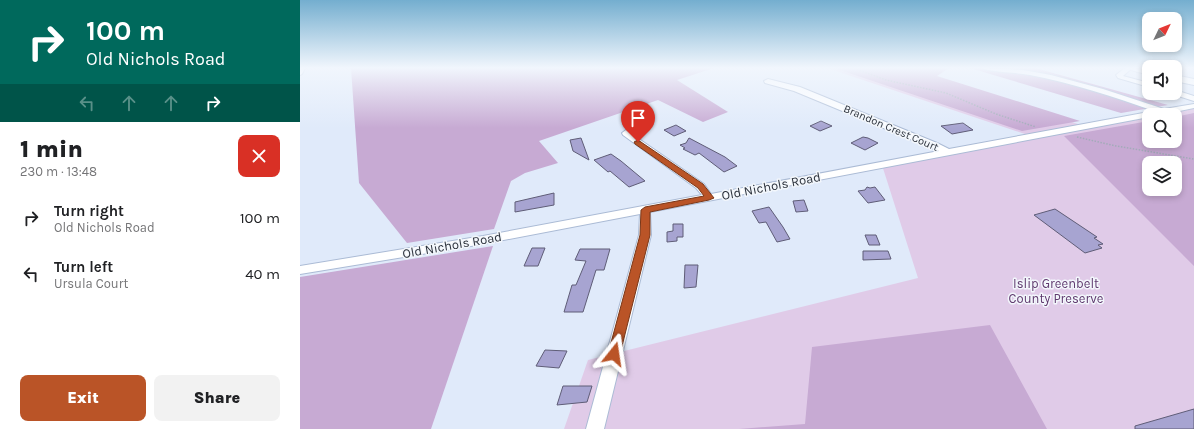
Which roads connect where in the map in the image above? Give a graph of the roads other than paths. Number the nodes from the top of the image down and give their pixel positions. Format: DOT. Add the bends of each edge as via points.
graph roads {
  1 [pos="793,88"];
  2 [pos="1090,88"];
  3 [pos="1182,95"];
  4 [pos="1194,99"];
  5 [pos="1194,106"];
  6 [pos="1155,108"];
  7 [pos="1182,109"];
  8 [pos="1142,116"];
  9 [pos="626,133"];
  10 [pos="947,152"];
  11 [pos="709,198"];
  12 [pos="645,210"];
  13 [pos="300,270"];
  14 [pos="595,429"];
  1 -- 10 [label="street, Brandon Crest Court"];
  2 -- 6 [label="street"];
  3 -- 4 [label="street"];
  5 -- 7 [label="street, Old Nichols Road"];
  8 -- 10 [label="street, Old Nichols Road"];
  9 -- 11 [label="street" via="700,186"];
  10 -- 11 [label="street, Old Nichols Road"];
  11 -- 12 [label="street, Old Nichols Road"];
  12 -- 13 [label="street, Old Nichols Road"];
  12 -- 14 [label="street" via="645,235"];
}
